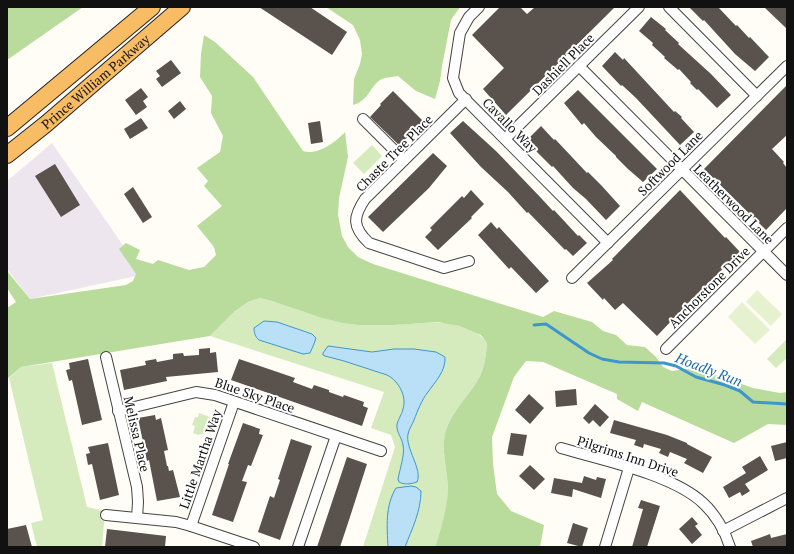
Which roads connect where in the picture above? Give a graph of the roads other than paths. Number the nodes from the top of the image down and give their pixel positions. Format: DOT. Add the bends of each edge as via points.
graph roads {
  1 [pos="152,7"];
  2 [pos="182,7"];
  3 [pos="479,7"];
  4 [pos="639,7"];
  5 [pos="668,7"];
  6 [pos="579,66"];
  7 [pos="787,66"];
  8 [pos="757,96"];
  9 [pos="466,99"];
  10 [pos="363,119"];
  11 [pos="7,128"];
  12 [pos="506,139"];
  13 [pos="7,155"];
  14 [pos="404,160"];
  15 [pos="682,170"];
  16 [pos="787,228"];
  17 [pos="608,243"];
  18 [pos="763,251"];
  19 [pos="469,261"];
  20 [pos="787,275"];
  21 [pos="572,278"];
  22 [pos="666,349"];
  23 [pos="106,357"];
  24 [pos="234,402"];
  25 [pos="118,411"];
  26 [pos="336,436"];
  27 [pos="560,448"];
  28 [pos="381,451"];
  29 [pos="630,468"];
  30 [pos="787,498"];
  31 [pos="106,516"];
  32 [pos="137,518"];
  33 [pos="191,526"];
  34 [pos="723,531"];
  35 [pos="254,547"];
  36 [pos="298,547"];
  37 [pos="605,547"];
  38 [pos="730,547"];
  1 -- 11 [label="highway, Prince William Parkway"];
  2 -- 13 [label="highway, Prince William Parkway"];
  3 -- 9 [label="street, Cavallo Way" via="469,17 460,33 453,78 459,93"];
  4 -- 6 [label="street, Dashiell Place"];
  5 -- 8 [label="street"];
  6 -- 12 [label="street, Dashiell Place"];
  6 -- 15 [label="street, Leatherwood Lane"];
  7 -- 8 [label="street, Softwood Lane"];
  8 -- 15 [label="street, Softwood Lane"];
  9 -- 12 [label="street, Cavallo Way"];
  9 -- 14 [label="street, Chaste Tree Place"];
  10 -- 14 [label="street"];
  12 -- 17 [label="street, Cavallo Way"];
  14 -- 19 [label="street, Chaste Tree Place" via="365,199 358,211 355,219 362,236 369,243 444,268"];
  15 -- 17 [label="street, Softwood Lane"];
  15 -- 18 [label="street, Leatherwood Lane"];
  16 -- 18 [label="street, Anchorstone Drive"];
  17 -- 21 [label="street, Softwood Lane"];
  18 -- 20 [label="street, Leatherwood Lane"];
  18 -- 22 [label="street, Anchorstone Drive"];
  23 -- 25 [label="street, Melissa Place"];
  24 -- 25 [label="street, Blue Sky Place" via="208,393 196,392"];
  24 -- 26 [label="street, Blue Sky Place"];
  24 -- 33 [label="street, Little Martha Way"];
  25 -- 32 [label="street, Melissa Place" via="138,492"];
  26 -- 28 [label="street, Blue Sky Place"];
  26 -- 36 [label="street"];
  27 -- 29 [label="street, Pilgrims Inn Drive"];
  29 -- 34 [label="street, Pilgrims Inn Drive" via="674,484 692,494 704,504"];
  29 -- 37 [label="street"];
  30 -- 34 [label="street"];
  31 -- 32 [label="street"];
  32 -- 33 [label="street"];
  33 -- 35 [label="street"];
  34 -- 38 [label="street, Pilgrims Inn Drive"];
}
